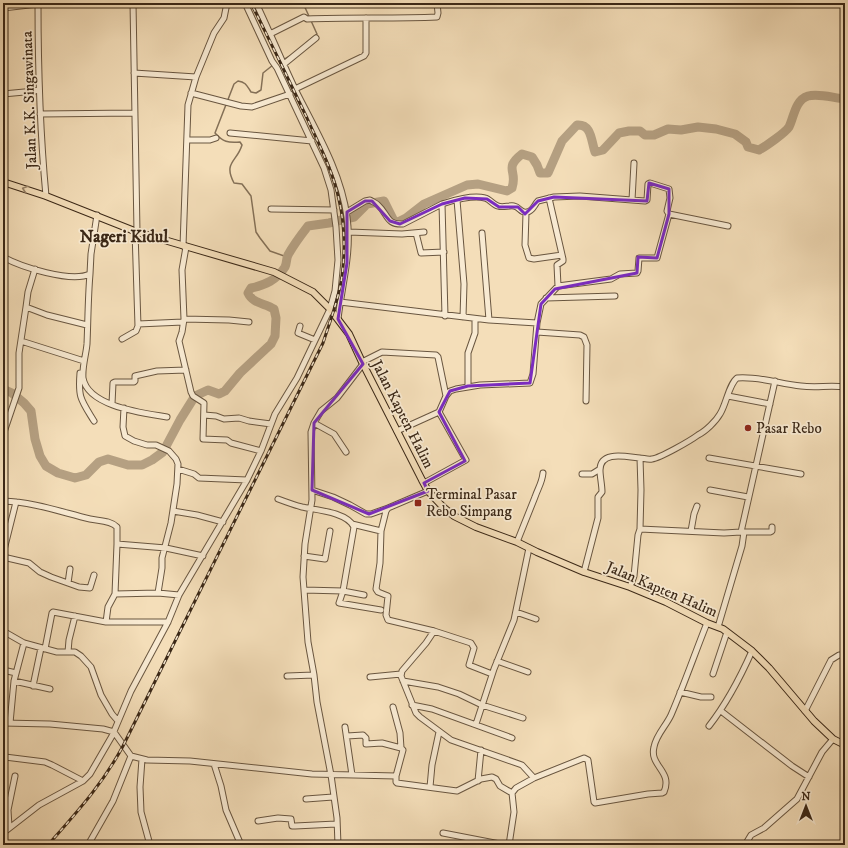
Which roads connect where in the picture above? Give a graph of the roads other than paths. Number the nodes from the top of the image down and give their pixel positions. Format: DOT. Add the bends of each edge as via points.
graph roads {
  1 [pos="133,3"];
  2 [pos="227,3"];
  3 [pos="245,3"];
  4 [pos="256,3"];
  5 [pos="437,3"];
  6 [pos="38,4"];
  7 [pos="3,8"];
  8 [pos="366,18"];
  9 [pos="270,34"];
  10 [pos="316,38"];
  11 [pos="283,61"];
  12 [pos="134,73"];
  13 [pos="196,77"];
  14 [pos="38,89"];
  15 [pos="295,89"];
  16 [pos="192,93"];
  17 [pos="3,94"];
  18 [pos="290,94"];
  19 [pos="135,113"];
  20 [pos="40,114"];
  21 [pos="230,133"];
  22 [pos="216,138"];
  23 [pos="187,140"];
  24 [pos="312,141"];
  25 [pos="634,163"];
  26 [pos="3,182"];
  27 [pos="46,196"];
  28 [pos="549,198"];
  29 [pos="456,200"];
  30 [pos="632,200"];
  31 [pos="442,204"];
  32 [pos="271,209"];
  33 [pos="334,210"];
  34 [pos="526,213"];
  35 [pos="347,214"];
  36 [pos="669,214"];
  37 [pos="97,215"];
  38 [pos="728,226"];
  39 [pos="136,232"];
  40 [pos="349,232"];
  41 [pos="424,232"];
  42 [pos="416,233"];
  43 [pos="482,233"];
  44 [pos="185,247"];
  45 [pos="444,252"];
  46 [pos="562,255"];
  47 [pos="3,257"];
  48 [pos="35,269"];
  49 [pos="90,274"];
  50 [pos="558,286"];
  51 [pos="615,296"];
  52 [pos="546,298"];
  53 [pos="340,302"];
  54 [pos="26,307"];
  55 [pos="330,309"];
  56 [pos="445,316"];
  57 [pos="463,317"];
  58 [pos="338,319"];
  59 [pos="475,319"];
  60 [pos="489,320"];
  61 [pos="184,321"];
  62 [pos="249,322"];
  63 [pos="537,323"];
  64 [pos="138,324"];
  65 [pos="87,325"];
  66 [pos="300,326"];
  67 [pos="537,332"];
  68 [pos="122,338"];
  69 [pos="315,340"];
  70 [pos="21,341"];
  71 [pos="83,361"];
  72 [pos="362,363"];
  73 [pos="186,370"];
  74 [pos="775,381"];
  75 [pos="468,386"];
  76 [pos="845,387"];
  77 [pos="446,396"];
  78 [pos="728,396"];
  79 [pos="586,401"];
  80 [pos="112,404"];
  81 [pos="770,404"];
  82 [pos="124,408"];
  83 [pos="439,412"];
  84 [pos="204,415"];
  85 [pos="167,417"];
  86 [pos="94,421"];
  87 [pos="314,423"];
  88 [pos="271,424"];
  89 [pos="397,431"];
  90 [pos="3,435"];
  91 [pos="261,451"];
  92 [pos="346,452"];
  93 [pos="640,458"];
  94 [pos="709,458"];
  95 [pos="756,466"];
  96 [pos="600,468"];
  97 [pos="178,470"];
  98 [pos="543,473"];
  99 [pos="582,474"];
  100 [pos="801,474"];
  101 [pos="247,480"];
  102 [pos="424,483"];
  103 [pos="312,490"];
  104 [pos="710,490"];
  105 [pos="428,491"];
  106 [pos="748,497"];
  107 [pos="278,499"];
  108 [pos="3,500"];
  109 [pos="16,502"];
  110 [pos="697,506"];
  111 [pos="311,508"];
  112 [pos="388,508"];
  113 [pos="173,511"];
  114 [pos="223,522"];
  115 [pos="352,524"];
  116 [pos="772,527"];
  117 [pos="640,529"];
  118 [pos="330,531"];
  119 [pos="381,531"];
  120 [pos="691,531"];
  121 [pos="742,532"];
  122 [pos="517,542"];
  123 [pos="117,544"];
  124 [pos="166,548"];
  125 [pos="529,548"];
  126 [pos="3,556"];
  127 [pos="203,556"];
  128 [pos="304,556"];
  129 [pos="70,570"];
  130 [pos="584,572"];
  131 [pos="94,575"];
  132 [pos="68,583"];
  133 [pos="630,587"];
  134 [pos="304,590"];
  135 [pos="343,591"];
  136 [pos="158,593"];
  137 [pos="115,594"];
  138 [pos="179,595"];
  139 [pos="364,595"];
  140 [pos="381,610"];
  141 [pos="516,612"];
  142 [pos="75,616"];
  143 [pos="536,619"];
  144 [pos="106,622"];
  145 [pos="168,622"];
  146 [pos="707,623"];
  147 [pos="718,627"];
  148 [pos="3,631"];
  149 [pos="434,631"];
  150 [pos="727,632"];
  151 [pos="24,643"];
  152 [pos="43,649"];
  153 [pos="752,651"];
  154 [pos="68,652"];
  155 [pos="845,655"];
  156 [pos="497,661"];
  157 [pos="3,670"];
  158 [pos="528,672"];
  159 [pos="16,673"];
  160 [pos="401,674"];
  161 [pos="492,674"];
  162 [pos="713,674"];
  163 [pos="314,675"];
  164 [pos="287,676"];
  165 [pos="370,677"];
  166 [pos="403,681"];
  167 [pos="14,682"];
  168 [pos="34,686"];
  169 [pos="50,689"];
  170 [pos="680,692"];
  171 [pos="711,697"];
  172 [pos="412,705"];
  173 [pos="482,705"];
  174 [pos="393,707"];
  175 [pos="721,711"];
  176 [pos="805,711"];
  177 [pos="523,718"];
  178 [pos="118,721"];
  179 [pos="3,722"];
  180 [pos="10,723"];
  181 [pos="476,724"];
  182 [pos="709,726"];
  183 [pos="345,727"];
  184 [pos="114,732"];
  185 [pos="439,732"];
  186 [pos="347,736"];
  187 [pos="512,738"];
  188 [pos="832,739"];
  189 [pos="845,745"];
  190 [pos="401,748"];
  191 [pos="481,750"];
  192 [pos="132,756"];
  193 [pos="5,757"];
  194 [pos="142,759"];
  195 [pos="214,764"];
  196 [pos="331,775"];
  197 [pos="352,775"];
  198 [pos="15,776"];
  199 [pos="396,776"];
  200 [pos="809,777"];
  201 [pos="534,778"];
  202 [pos="83,781"];
  203 [pos="478,781"];
  204 [pos="430,787"];
  205 [pos="512,793"];
  206 [pos="333,797"];
  207 [pos="306,799"];
  208 [pos="3,817"];
  209 [pos="258,821"];
  210 [pos="336,824"];
  211 [pos="9,826"];
  212 [pos="3,833"];
  213 [pos="443,833"];
  214 [pos="88,845"];
  215 [pos="150,845"];
  216 [pos="241,845"];
  217 [pos="338,845"];
  218 [pos="506,845"];
  219 [pos="509,845"];
  220 [pos="745,845"];
  1 -- 12 [label="street"];
  2 -- 13 [label="street" via="224,18 214,33"];
  3 -- 18 [label="street"];
  4 -- 9 [label="street"];
  5 -- 8 [label="street" via="437,17"];
  6 -- 7 [label="street"];
  6 -- 14 [label="street, Jalan K.K. Singawinata"];
  8 -- 9 [label="street" via="304,17"];
  8 -- 15 [label="street" via="364,56"];
  9 -- 11 [label="street"];
  10 -- 11 [label="street"];
  11 -- 15 [label="street"];
  12 -- 13 [label="street"];
  12 -- 19 [label="street"];
  13 -- 16 [label="street"];
  14 -- 17 [label="street"];
  14 -- 20 [label="street, Jalan K.K. Singawinata"];
  15 -- 35 [label="street" via="334,169"];
  16 -- 18 [label="street" via="252,107"];
  16 -- 23 [label="street" via="188,105"];
  18 -- 24 [label="street"];
  19 -- 20 [label="street"];
  19 -- 39 [label="street"];
  20 -- 27 [label="street, Jalan K.K. Singawinata"];
  21 -- 24 [label="street"];
  22 -- 23 [label="street"];
  23 -- 44 [label="street"];
  24 -- 33 [label="street" via="332,190"];
  25 -- 30 [label="street"];
  27 -- 26 [label="main road, Jalan Kapten Halim, one-way"];
  27 -- 37 [label="main road, Jalan Kapten Halim"];
  28 -- 30 [label="street" via="580,196"];
  28 -- 34 [label="street" via="538,201 532,210"];
  28 -- 46 [label="street"];
  29 -- 31 [label="street"];
  29 -- 34 [label="street" via="487,198 499,207 514,206"];
  29 -- 57 [label="street" via="464,284"];
  30 -- 36 [label="street" via="646,200 650,183 668,188"];
  31 -- 35 [label="street" via="403,224 390,221 379,206 367,200"];
  31 -- 45 [label="street"];
  32 -- 33 [label="street"];
  33 -- 55 [label="street" via="338,260 335,291"];
  34 -- 46 [label="street" via="525,245 529,258"];
  35 -- 40 [label="street"];
  36 -- 38 [label="street"];
  36 -- 50 [label="street" via="657,258 639,258 637,272 620,274 611,279"];
  37 -- 39 [label="main road, Jalan Kapten Halim"];
  37 -- 49 [label="street"];
  39 -- 44 [label="main road, Jalan Kapten Halim"];
  39 -- 64 [label="street" via="135,279"];
  40 -- 42 [label="street"];
  40 -- 53 [label="street"];
  41 -- 42 [label="street"];
  42 -- 45 [label="street" via="421,253"];
  43 -- 60 [label="street"];
  44 -- 55 [label="main road, Jalan Kapten Halim" via="286,277 313,292"];
  44 -- 61 [label="street" via="182,270"];
  45 -- 56 [label="street"];
  46 -- 50 [label="street" via="563,261 557,265"];
  47 -- 48 [label="street"];
  48 -- 49 [label="street" via="66,277"];
  48 -- 54 [label="street"];
  49 -- 65 [label="street"];
  50 -- 52 [label="street"];
  51 -- 52 [label="street"];
  52 -- 63 [label="street" via="541,304"];
  53 -- 56 [label="street"];
  53 -- 58 [label="street"];
  54 -- 65 [label="street"];
  54 -- 70 [label="street"];
  55 -- 58 [label="main road, Jalan Kapten Halim"];
  55 -- 69 [label="street"];
  56 -- 57 [label="street"];
  57 -- 59 [label="street"];
  58 -- 72 [label="main road, Jalan Kapten Halim" via="349,334"];
  59 -- 60 [label="street"];
  59 -- 75 [label="street" via="475,333 468,353"];
  60 -- 63 [label="street"];
  61 -- 62 [label="street"];
  61 -- 64 [label="street"];
  61 -- 73 [label="street" via="179,341"];
  63 -- 67 [label="street"];
  64 -- 68 [label="street" via="136,331"];
  65 -- 71 [label="street" via="87,345"];
  66 -- 69 [label="street" via="298,333"];
  67 -- 75 [label="street" via="530,383"];
  67 -- 79 [label="street" via="584,337 587,345"];
  69 -- 88 [label="street"];
  70 -- 71 [label="street"];
  70 -- 90 [label="street" via="18,392"];
  71 -- 80 [label="street" via="86,386 98,398"];
  71 -- 86 [label="street" via="79,390 83,403"];
  72 -- 77 [label="street" via="382,352 436,355"];
  72 -- 87 [label="street" via="337,398 321,411"];
  72 -- 89 [label="main road, Jalan Kapten Halim"];
  73 -- 80 [label="street" via="157,371 136,376 134,382 115,382"];
  73 -- 84 [label="street" via="193,396 204,403"];
  74 -- 76 [label="street" via="803,386"];
  74 -- 78 [label="street" via="737,378 732,383"];
  74 -- 81 [label="street"];
  75 -- 77 [label="street" via="456,388"];
  77 -- 83 [label="street"];
  78 -- 81 [label="street"];
  78 -- 93 [label="street" via="721,414 699,435 652,460"];
  80 -- 82 [label="street"];
  81 -- 95 [label="street"];
  82 -- 85 [label="street"];
  82 -- 97 [label="street" via="125,436 147,445 156,445 169,452 176,459"];
  83 -- 89 [label="street"];
  83 -- 102 [label="street" via="466,460"];
  84 -- 88 [label="street"];
  84 -- 91 [label="street" via="203,439 227,440"];
  87 -- 92 [label="street" via="334,434"];
  87 -- 103 [label="street" via="311,432"];
  88 -- 91 [label="street"];
  89 -- 102 [label="main road, Jalan Kapten Halim"];
  91 -- 101 [label="street"];
  93 -- 96 [label="street" via="610,456 605,458"];
  93 -- 117 [label="street"];
  94 -- 95 [label="street"];
  95 -- 100 [label="street"];
  95 -- 106 [label="street"];
  96 -- 99 [label="street" via="592,474"];
  96 -- 130 [label="street" via="602,492 598,497 598,518"];
  97 -- 101 [label="street" via="199,478"];
  97 -- 113 [label="street"];
  98 -- 122 [label="street" via="542,483"];
  101 -- 114 [label="street"];
  102 -- 105 [label="main road, Jalan Kapten Halim"];
  103 -- 111 [label="street"];
  103 -- 112 [label="street" via="333,497 366,514"];
  104 -- 106 [label="street"];
  105 -- 112 [label="street"];
  105 -- 122 [label="main road, Jalan Kapten Halim" via="454,516"];
  106 -- 121 [label="street"];
  107 -- 111 [label="street"];
  108 -- 109 [label="street"];
  109 -- 123 [label="street" via="35,504 114,524 117,527"];
  109 -- 126 [label="street"];
  110 -- 120 [label="street"];
  111 -- 115 [label="street" via="337,515"];
  111 -- 128 [label="street"];
  112 -- 119 [label="street"];
  113 -- 114 [label="street"];
  113 -- 124 [label="street"];
  114 -- 127 [label="street"];
  115 -- 119 [label="street"];
  115 -- 135 [label="street" via="354,527"];
  116 -- 121 [label="street" via="770,532"];
  117 -- 120 [label="street"];
  117 -- 133 [label="street" via="634,576"];
  118 -- 128 [label="street" via="325,559"];
  119 -- 149 [label="street" via="376,587 378,592 388,596 386,618"];
  120 -- 121 [label="street"];
  121 -- 147 [label="street" via="742,546"];
  122 -- 125 [label="main road, Jalan Kapten Halim"];
  123 -- 124 [label="street"];
  123 -- 137 [label="street"];
  124 -- 127 [label="street"];
  124 -- 136 [label="street" via="162,558"];
  125 -- 130 [label="main road, Jalan Kapten Halim"];
  125 -- 141 [label="street"];
  126 -- 132 [label="street" via="29,563 40,572"];
  127 -- 138 [label="street"];
  128 -- 134 [label="street"];
  129 -- 132 [label="street"];
  130 -- 133 [label="main road, Jalan Kapten Halim"];
  131 -- 132 [label="street" via="90,588"];
  133 -- 146 [label="main road, Jalan Kapten Halim"];
  134 -- 135 [label="street"];
  134 -- 163 [label="street" via="308,642"];
  135 -- 139 [label="street"];
  135 -- 140 [label="street" via="339,603"];
  136 -- 137 [label="street"];
  136 -- 138 [label="street"];
  137 -- 144 [label="street" via="108,607"];
  138 -- 145 [label="street"];
  141 -- 143 [label="street"];
  141 -- 156 [label="street"];
  142 -- 144 [label="street"];
  142 -- 152 [label="street" via="52,613"];
  142 -- 154 [label="street" via="69,636"];
  144 -- 145 [label="street"];
  145 -- 178 [label="street"];
  146 -- 147 [label="main road, Jalan Kapten Halim"];
  146 -- 170 [label="street"];
  147 -- 150 [label="main road, Jalan Kapten Halim"];
  148 -- 151 [label="street"];
  149 -- 160 [label="street"];
  149 -- 161 [label="street" via="471,643 474,648 469,665"];
  150 -- 153 [label="main road, Jalan Kapten Halim"];
  150 -- 162 [label="street"];
  151 -- 152 [label="street"];
  151 -- 159 [label="street"];
  152 -- 154 [label="street"];
  152 -- 168 [label="street"];
  153 -- 175 [label="street" via="742,675"];
  153 -- 176 [label="main road, Jalan Kapten Halim"];
  154 -- 178 [label="street" via="75,652 91,667 102,695"];
  155 -- 176 [label="street" via="839,655 831,660"];
  156 -- 158 [label="street"];
  156 -- 161 [label="street"];
  157 -- 159 [label="street"];
  159 -- 167 [label="street"];
  160 -- 165 [label="street"];
  160 -- 166 [label="street"];
  161 -- 173 [label="street"];
  163 -- 164 [label="street"];
  163 -- 196 [label="street"];
  166 -- 172 [label="street"];
  166 -- 173 [label="street" via="438,687"];
  167 -- 168 [label="street"];
  167 -- 180 [label="street"];
  168 -- 169 [label="street"];
  170 -- 171 [label="street"];
  170 -- 201 [label="street" via="669,720 654,747 653,757 664,772 666,780 666,788 662,793 595,803 588,760 584,758"];
  172 -- 181 [label="street"];
  172 -- 185 [label="street" via="420,717"];
  173 -- 177 [label="street"];
  173 -- 181 [label="street"];
  174 -- 190 [label="street"];
  175 -- 182 [label="street"];
  175 -- 200 [label="street"];
  176 -- 188 [label="main road, Jalan Kapten Halim"];
  178 -- 184 [label="street"];
  179 -- 180 [label="street"];
  180 -- 184 [label="street" via="50,724"];
  181 -- 187 [label="street"];
  183 -- 186 [label="street"];
  184 -- 192 [label="street"];
  184 -- 202 [label="street" via="90,774"];
  185 -- 191 [label="street" via="451,740"];
  185 -- 204 [label="street"];
  186 -- 190 [label="street" via="363,735 366,744 382,743"];
  186 -- 197 [label="street"];
  188 -- 189 [label="main road, Jalan Kapten Halim"];
  188 -- 200 [label="street"];
  190 -- 199 [label="street" via="403,750"];
  191 -- 201 [label="street" via="522,765"];
  191 -- 203 [label="street"];
  192 -- 194 [label="street"];
  192 -- 214 [label="street" via="118,789"];
  193 -- 202 [label="street" via="52,765"];
  194 -- 195 [label="street"];
  194 -- 215 [label="street" via="141,812"];
  195 -- 196 [label="street"];
  195 -- 216 [label="street" via="226,810"];
  196 -- 197 [label="street"];
  196 -- 206 [label="street"];
  197 -- 199 [label="street"];
  198 -- 211 [label="street" via="8,810"];
  199 -- 204 [label="street" via="397,783"];
  200 -- 220 [label="street" via="797,799 764,828 751,835"];
  201 -- 205 [label="street"];
  202 -- 211 [label="street" via="39,805"];
  203 -- 204 [label="street" via="451,792"];
  203 -- 205 [label="street" via="488,777 494,778 500,786"];
  205 -- 219 [label="street" via="514,812"];
  206 -- 207 [label="street"];
  206 -- 210 [label="street"];
  208 -- 211 [label="street"];
  209 -- 210 [label="street" via="278,818 291,819 292,826"];
  210 -- 217 [label="street"];
  211 -- 212 [label="street"];
  213 -- 218 [label="street"];
}
